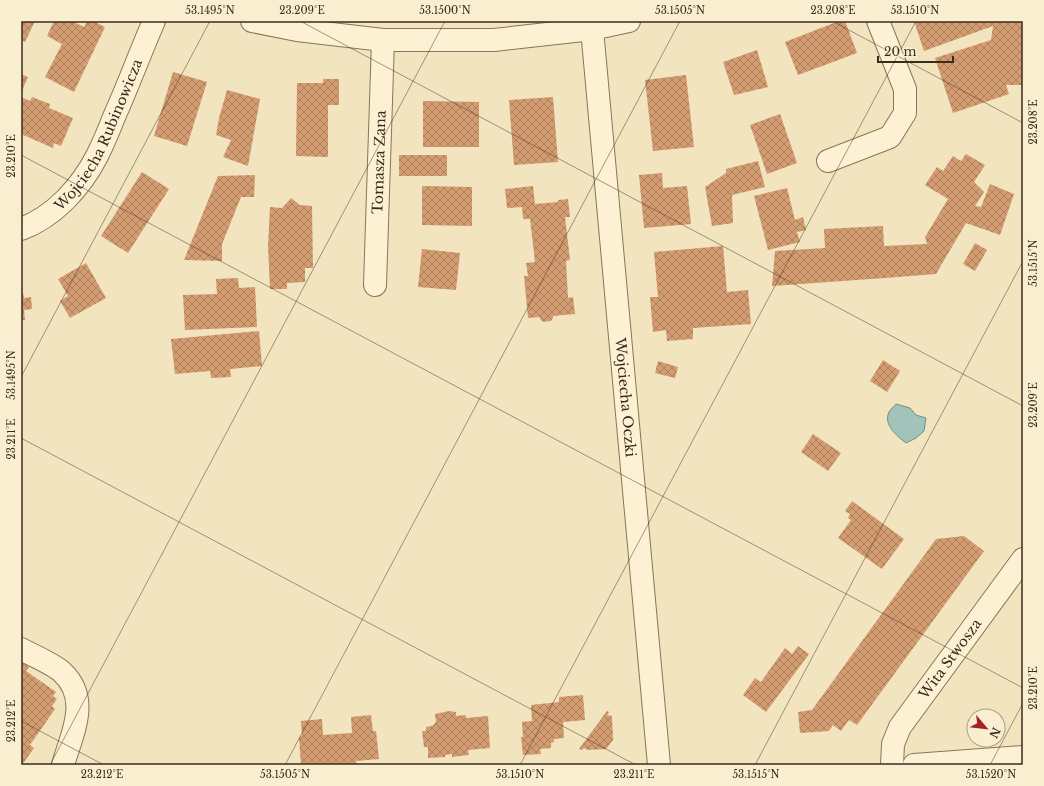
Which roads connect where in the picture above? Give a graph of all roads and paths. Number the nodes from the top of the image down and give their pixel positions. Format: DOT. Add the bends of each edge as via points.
graph roads {
  1 [pos="154,21"];
  2 [pos="252,21"];
  3 [pos="628,21"];
  4 [pos="878,21"];
  5 [pos="592,30"];
  6 [pos="383,40"];
  7 [pos="828,161"];
  8 [pos="21,229"];
  9 [pos="375,285"];
  10 [pos="1023,559"];
  11 [pos="21,649"];
  12 [pos="1023,757"];
  13 [pos="63,765"];
  14 [pos="660,765"];
  15 [pos="892,765"];
  16 [pos="914,765"];
  1 -- 8 [label="street, Wojciecha Rubinowicza" via="97,157 74,190 55,209"];
  2 -- 6 [label="street" via="298,30"];
  3 -- 5 [label="street"];
  4 -- 7 [label="street" via="905,89 905,113 890,137"];
  5 -- 6 [label="street" via="494,40"];
  5 -- 14 [label="street, Wojciecha Oczki"];
  6 -- 9 [label="street, Tomasza Zana"];
  10 -- 15 [label="street, Wita Stwosza" via="900,727 893,744"];
  11 -- 13 [label="street" via="61,671 72,683 77,698 78,714"];
  12 -- 16 [label="street"];
}
